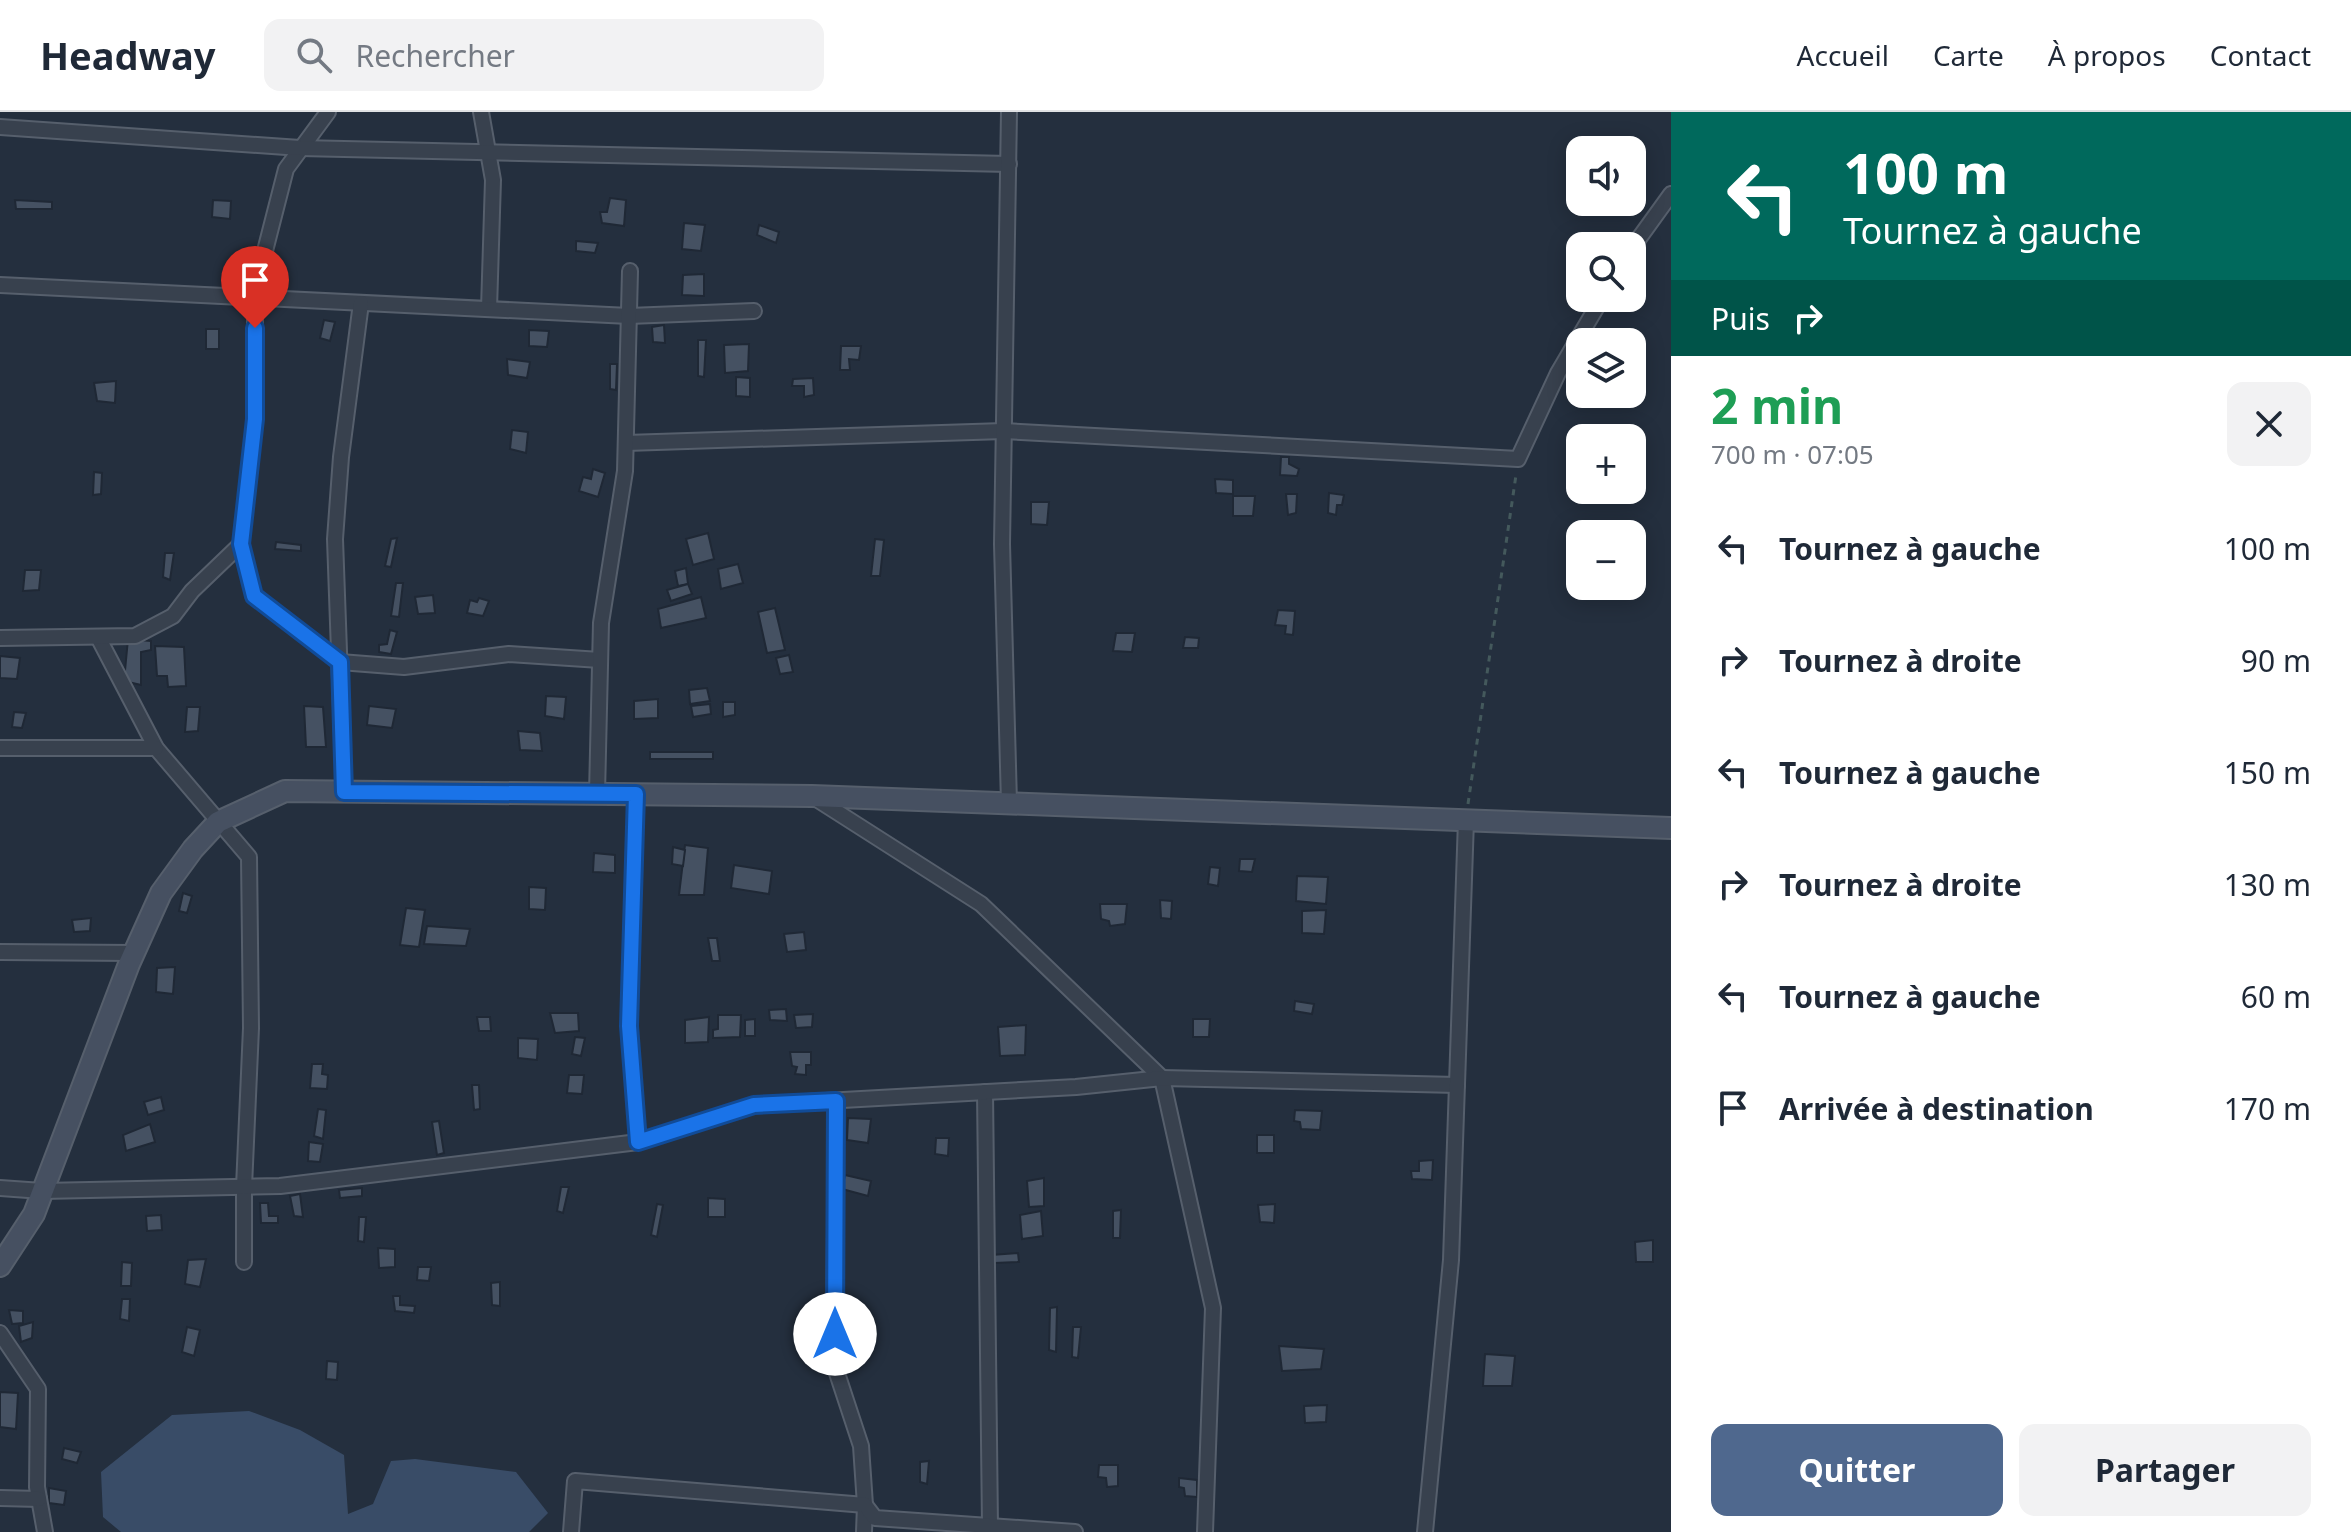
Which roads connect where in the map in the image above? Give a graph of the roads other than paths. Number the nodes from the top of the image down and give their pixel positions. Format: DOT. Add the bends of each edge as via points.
graph roads {
  1 [pos="328,112"];
  2 [pos="481,112"];
  3 [pos="1009,112"];
  4 [pos="0,127"];
  5 [pos="300,148"];
  6 [pos="488,151"];
  7 [pos="1009,164"];
  8 [pos="1671,194"];
  9 [pos="1644,232"];
  10 [pos="630,271"];
  11 [pos="0,285"];
  12 [pos="255,298"];
  13 [pos="361,303"];
  14 [pos="489,309"];
  15 [pos="754,311"];
  16 [pos="1594,312"];
  17 [pos="629,316"];
  18 [pos="1004,431"];
  19 [pos="626,443"];
  20 [pos="241,544"];
  21 [pos="98,637"];
  22 [pos="0,638"];
  23 [pos="600,660"];
  24 [pos="340,662"];
  25 [pos="0,748"];
  26 [pos="156,748"];
  27 [pos="344,792"];
  28 [pos="597,794"];
  29 [pos="636,794"];
  30 [pos="812,796"];
  31 [pos="1009,803"];
  32 [pos="1466,820"];
  33 [pos="218,822"];
  34 [pos="1671,828"];
  35 [pos="0,952"];
  36 [pos="134,953"];
  37 [pos="1162,1078"];
  38 [pos="1457,1085"];
  39 [pos="985,1092"];
  40 [pos="836,1101"];
  41 [pos="638,1142"];
  42 [pos="244,1187"];
  43 [pos="0,1188"];
  44 [pos="42,1191"];
  45 [pos="244,1262"];
  46 [pos="0,1266"];
  47 [pos="0,1333"];
  48 [pos="0,1498"];
  49 [pos="39,1499"];
  50 [pos="865,1505"];
  51 [pos="990,1527"];
  52 [pos="1017,1531"];
  53 [pos="45,1532"];
  54 [pos="571,1532"];
  55 [pos="864,1532"];
  56 [pos="1075,1532"];
  57 [pos="1205,1532"];
  58 [pos="1425,1532"];
  1 -- 5 [label="street"];
  2 -- 6 [label="street"];
  3 -- 7 [label="street"];
  4 -- 5 [label="street"];
  5 -- 6 [label="street"];
  5 -- 12 [label="street" via="286,169"];
  6 -- 7 [label="street"];
  6 -- 14 [label="street" via="493,180"];
  7 -- 18 [label="street"];
  8 -- 9 [label="street"];
  10 -- 17 [label="street"];
  11 -- 12 [label="street"];
  12 -- 13 [label="street"];
  12 -- 20 [label="street" via="255,419"];
  13 -- 14 [label="street"];
  13 -- 24 [label="street" via="335,539"];
  14 -- 17 [label="street"];
  15 -- 17 [label="street"];
  16 -- 18 [label="street" via="1518,459"];
  17 -- 19 [label="street"];
  18 -- 19 [label="street"];
  18 -- 31 [label="street"];
  19 -- 23 [label="street"];
  20 -- 21 [label="street" via="173,616 135,636"];
  20 -- 24 [label="street" via="254,596"];
  21 -- 22 [label="street"];
  21 -- 26 [label="street"];
  23 -- 24 [label="street" via="509,654 404,667"];
  23 -- 28 [label="street"];
  24 -- 27 [label="street"];
  25 -- 26 [label="street"];
  26 -- 33 [label="street"];
  27 -- 28 [label="main road"];
  27 -- 33 [label="main road" via="285,791"];
  28 -- 29 [label="main road"];
  29 -- 30 [label="main road"];
  29 -- 41 [label="street" via="629,1026"];
  30 -- 31 [label="main road"];
  30 -- 37 [label="street" via="981,904"];
  31 -- 32 [label="main road"];
  32 -- 34 [label="main road"];
  32 -- 38 [label="street"];
  33 -- 36 [label="main road" via="161,893"];
  33 -- 42 [label="street" via="249,857 251,1028"];
  35 -- 36 [label="street"];
  36 -- 44 [label="main road"];
  37 -- 38 [label="street"];
  37 -- 39 [label="street"];
  37 -- 57 [label="street" via="1213,1308"];
  38 -- 58 [label="street" via="1451,1260"];
  39 -- 40 [label="street"];
  39 -- 51 [label="street"];
  40 -- 41 [label="street" via="754,1105"];
  40 -- 50 [label="street" via="834,1364 861,1446"];
  41 -- 42 [label="street"];
  42 -- 44 [label="street"];
  42 -- 45 [label="street"];
  43 -- 44 [label="street"];
  44 -- 46 [label="main road" via="34,1214"];
  47 -- 49 [label="street" via="38,1389"];
  48 -- 49 [label="street"];
  49 -- 53 [label="street"];
  50 -- 51 [label="street" via="875,1518"];
  50 -- 54 [label="street" via="575,1481"];
  50 -- 55 [label="street"];
  51 -- 52 [label="street"];
  52 -- 56 [label="street"];
}
